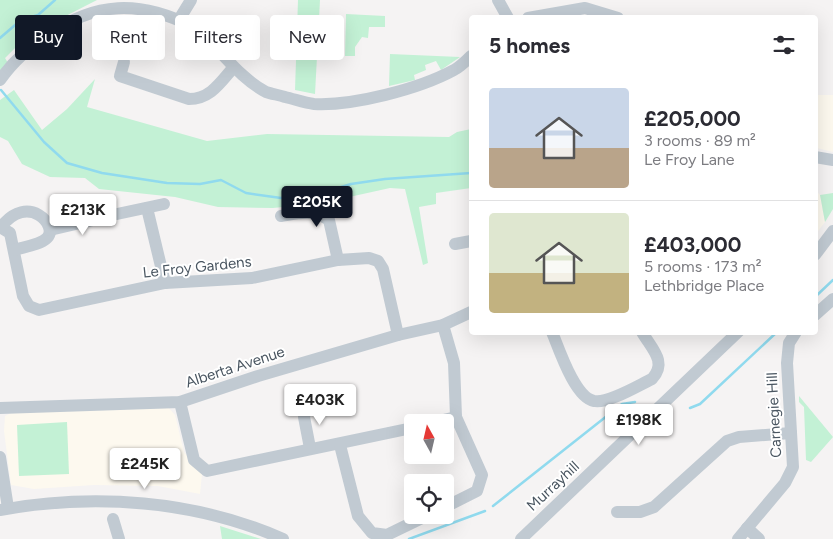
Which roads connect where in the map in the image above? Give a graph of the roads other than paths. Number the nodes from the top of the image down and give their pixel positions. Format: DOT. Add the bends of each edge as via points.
graph roads {
  1 [pos="190,0"];
  2 [pos="498,0"];
  3 [pos="107,2"];
  4 [pos="175,15"];
  5 [pos="182,15"];
  6 [pos="506,15"];
  7 [pos="545,15"];
  8 [pos="608,15"];
  9 [pos="469,58"];
  10 [pos="225,60"];
  11 [pos="124,62"];
  12 [pos="233,68"];
  13 [pos="0,80"];
  14 [pos="818,158"];
  15 [pos="833,160"];
  16 [pos="164,204"];
  17 [pos="147,208"];
  18 [pos="281,216"];
  19 [pos="0,227"];
  20 [pos="50,230"];
  21 [pos="833,231"];
  22 [pos="469,241"];
  23 [pos="454,244"];
  24 [pos="14,250"];
  25 [pos="818,251"];
  26 [pos="338,260"];
  27 [pos="165,283"];
  28 [pos="833,299"];
  29 [pos="818,312"];
  30 [pos="469,313"];
  31 [pos="443,325"];
  32 [pos="398,335"];
  33 [pos="553,335"];
  34 [pos="644,335"];
  35 [pos="735,335"];
  36 [pos="794,335"];
  37 [pos="180,402"];
  38 [pos="308,402"];
  39 [pos="0,408"];
  40 [pos="456,418"];
  41 [pos="404,430"];
  42 [pos="791,433"];
  43 [pos="340,445"];
  44 [pos="310,448"];
  45 [pos="0,457"];
  46 [pos="454,502"];
  47 [pos="4,509"];
  48 [pos="617,512"];
  49 [pos="113,518"];
  50 [pos="410,524"];
  51 [pos="747,528"];
  52 [pos="119,539"];
  53 [pos="283,539"];
  54 [pos="521,539"];
  55 [pos="738,539"];
  56 [pos="760,539"];
  1 -- 5 [label="street"];
  2 -- 6 [label="street"];
  3 -- 4 [label="street" via="146,5"];
  3 -- 13 [label="street" via="72,18 15,59"];
  7 -- 8 [label="street" via="585,8"];
  9 -- 12 [label="street" via="456,69 403,91 314,104 267,92"];
  10 -- 12 [label="street"];
  11 -- 12 [label="street" via="120,76 201,99 214,90"];
  14 -- 15 [label="street"];
  16 -- 17 [label="street"];
  17 -- 20 [label="street"];
  17 -- 27 [label="street"];
  18 -- 26 [label="street" via="308,212 329,220"];
  19 -- 20 [label="street" via="14,214 30,210 38,213"];
  19 -- 24 [label="street, Le Froy Gardens" via="10,233"];
  20 -- 24 [label="street" via="45,240"];
  21 -- 25 [label="street"];
  22 -- 23 [label="street"];
  24 -- 27 [label="street, Le Froy Gardens" via="23,296 29,306 39,310"];
  26 -- 27 [label="street, Le Froy Gardens" via="252,278"];
  26 -- 32 [label="street, Le Froy Gardens" via="369,258 378,261 383,269"];
  28 -- 29 [label="street"];
  30 -- 31 [label="street, Alberta Avenue"];
  31 -- 32 [label="street, Alberta Avenue"];
  31 -- 40 [label="street" via="454,363"];
  32 -- 37 [label="street, Alberta Avenue"];
  33 -- 34 [label="street" via="578,388 594,401 612,397 652,379 656,374 660,364"];
  35 -- 54 [label="street, Murrayhill"];
  36 -- 42 [label="street, Carnegie Hill" via="789,343 787,363"];
  37 -- 39 [label="street, Alberta Avenue"];
  37 -- 44 [label="street" via="194,460 207,471"];
  38 -- 44 [label="street" via="304,417"];
  40 -- 46 [label="street" via="482,475 477,491"];
  41 -- 43 [label="street"];
  42 -- 48 [label="street" via="727,441 654,507 640,512"];
  42 -- 51 [label="street, Carnegie Hill" via="793,467 789,476"];
  43 -- 44 [label="street"];
  43 -- 50 [label="street" via="358,516 372,533 388,535"];
  45 -- 47 [label="street"];
  47 -- 53 [label="street" via="71,502 133,502 232,521"];
  49 -- 52 [label="street"];
  51 -- 55 [label="street, Carnegie Hill"];
  51 -- 56 [label="street"];
}
